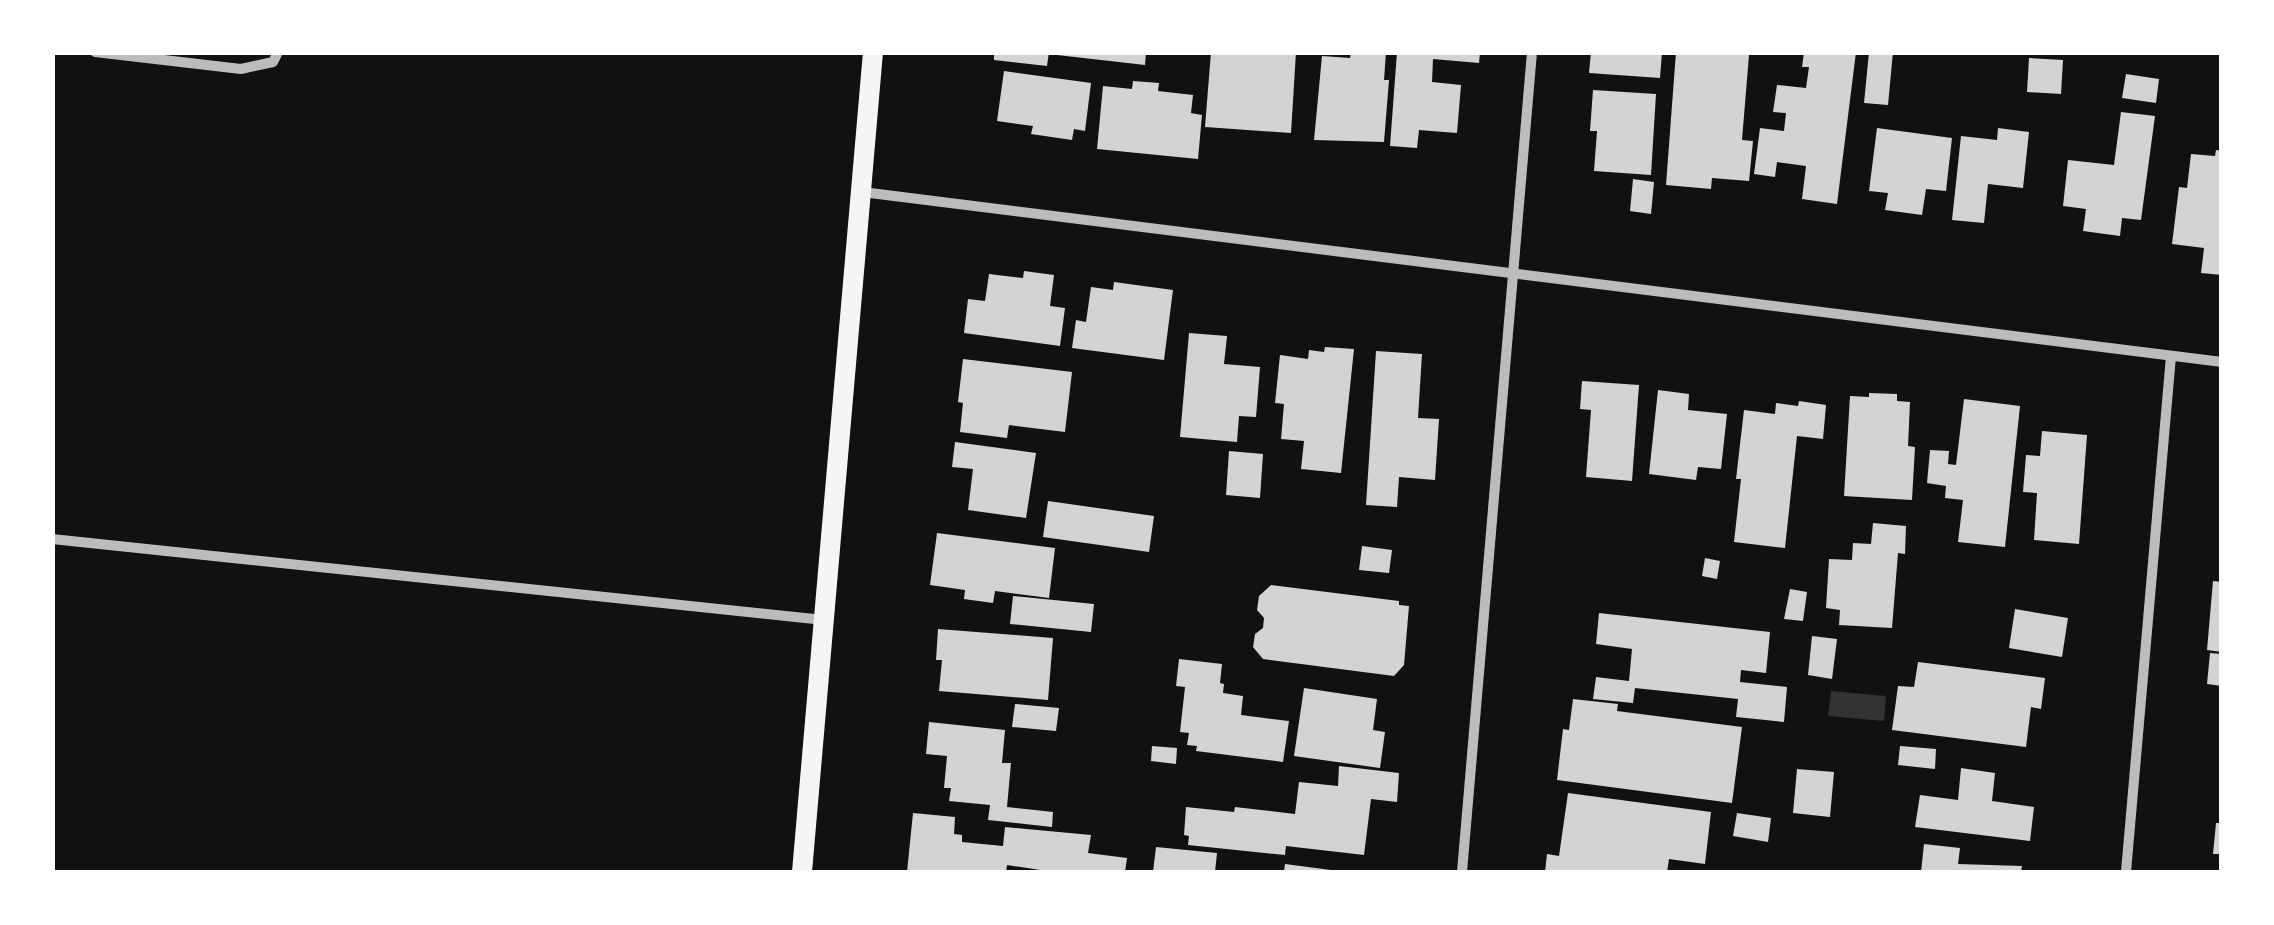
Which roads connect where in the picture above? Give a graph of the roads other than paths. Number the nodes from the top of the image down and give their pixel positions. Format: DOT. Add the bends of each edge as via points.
graph roads {
  1 [pos="95,52"];
  2 [pos="278,52"];
  3 [pos="873,52"];
  4 [pos="1532,52"];
  5 [pos="862,192"];
  6 [pos="1514,274"];
  7 [pos="2171,356"];
  8 [pos="2222,362"];
  9 [pos="52,539"];
  10 [pos="824,620"];
  11 [pos="802,872"];
  12 [pos="1462,872"];
  13 [pos="2126,872"];
  1 -- 2 [label="street" via="241,69 273,62"];
  3 -- 5 [label="main road"];
  4 -- 6 [label="street"];
  5 -- 6 [label="street"];
  5 -- 10 [label="main road"];
  6 -- 7 [label="street"];
  6 -- 12 [label="street"];
  7 -- 8 [label="street"];
  7 -- 13 [label="street"];
  9 -- 10 [label="street"];
  10 -- 11 [label="main road"];
}
